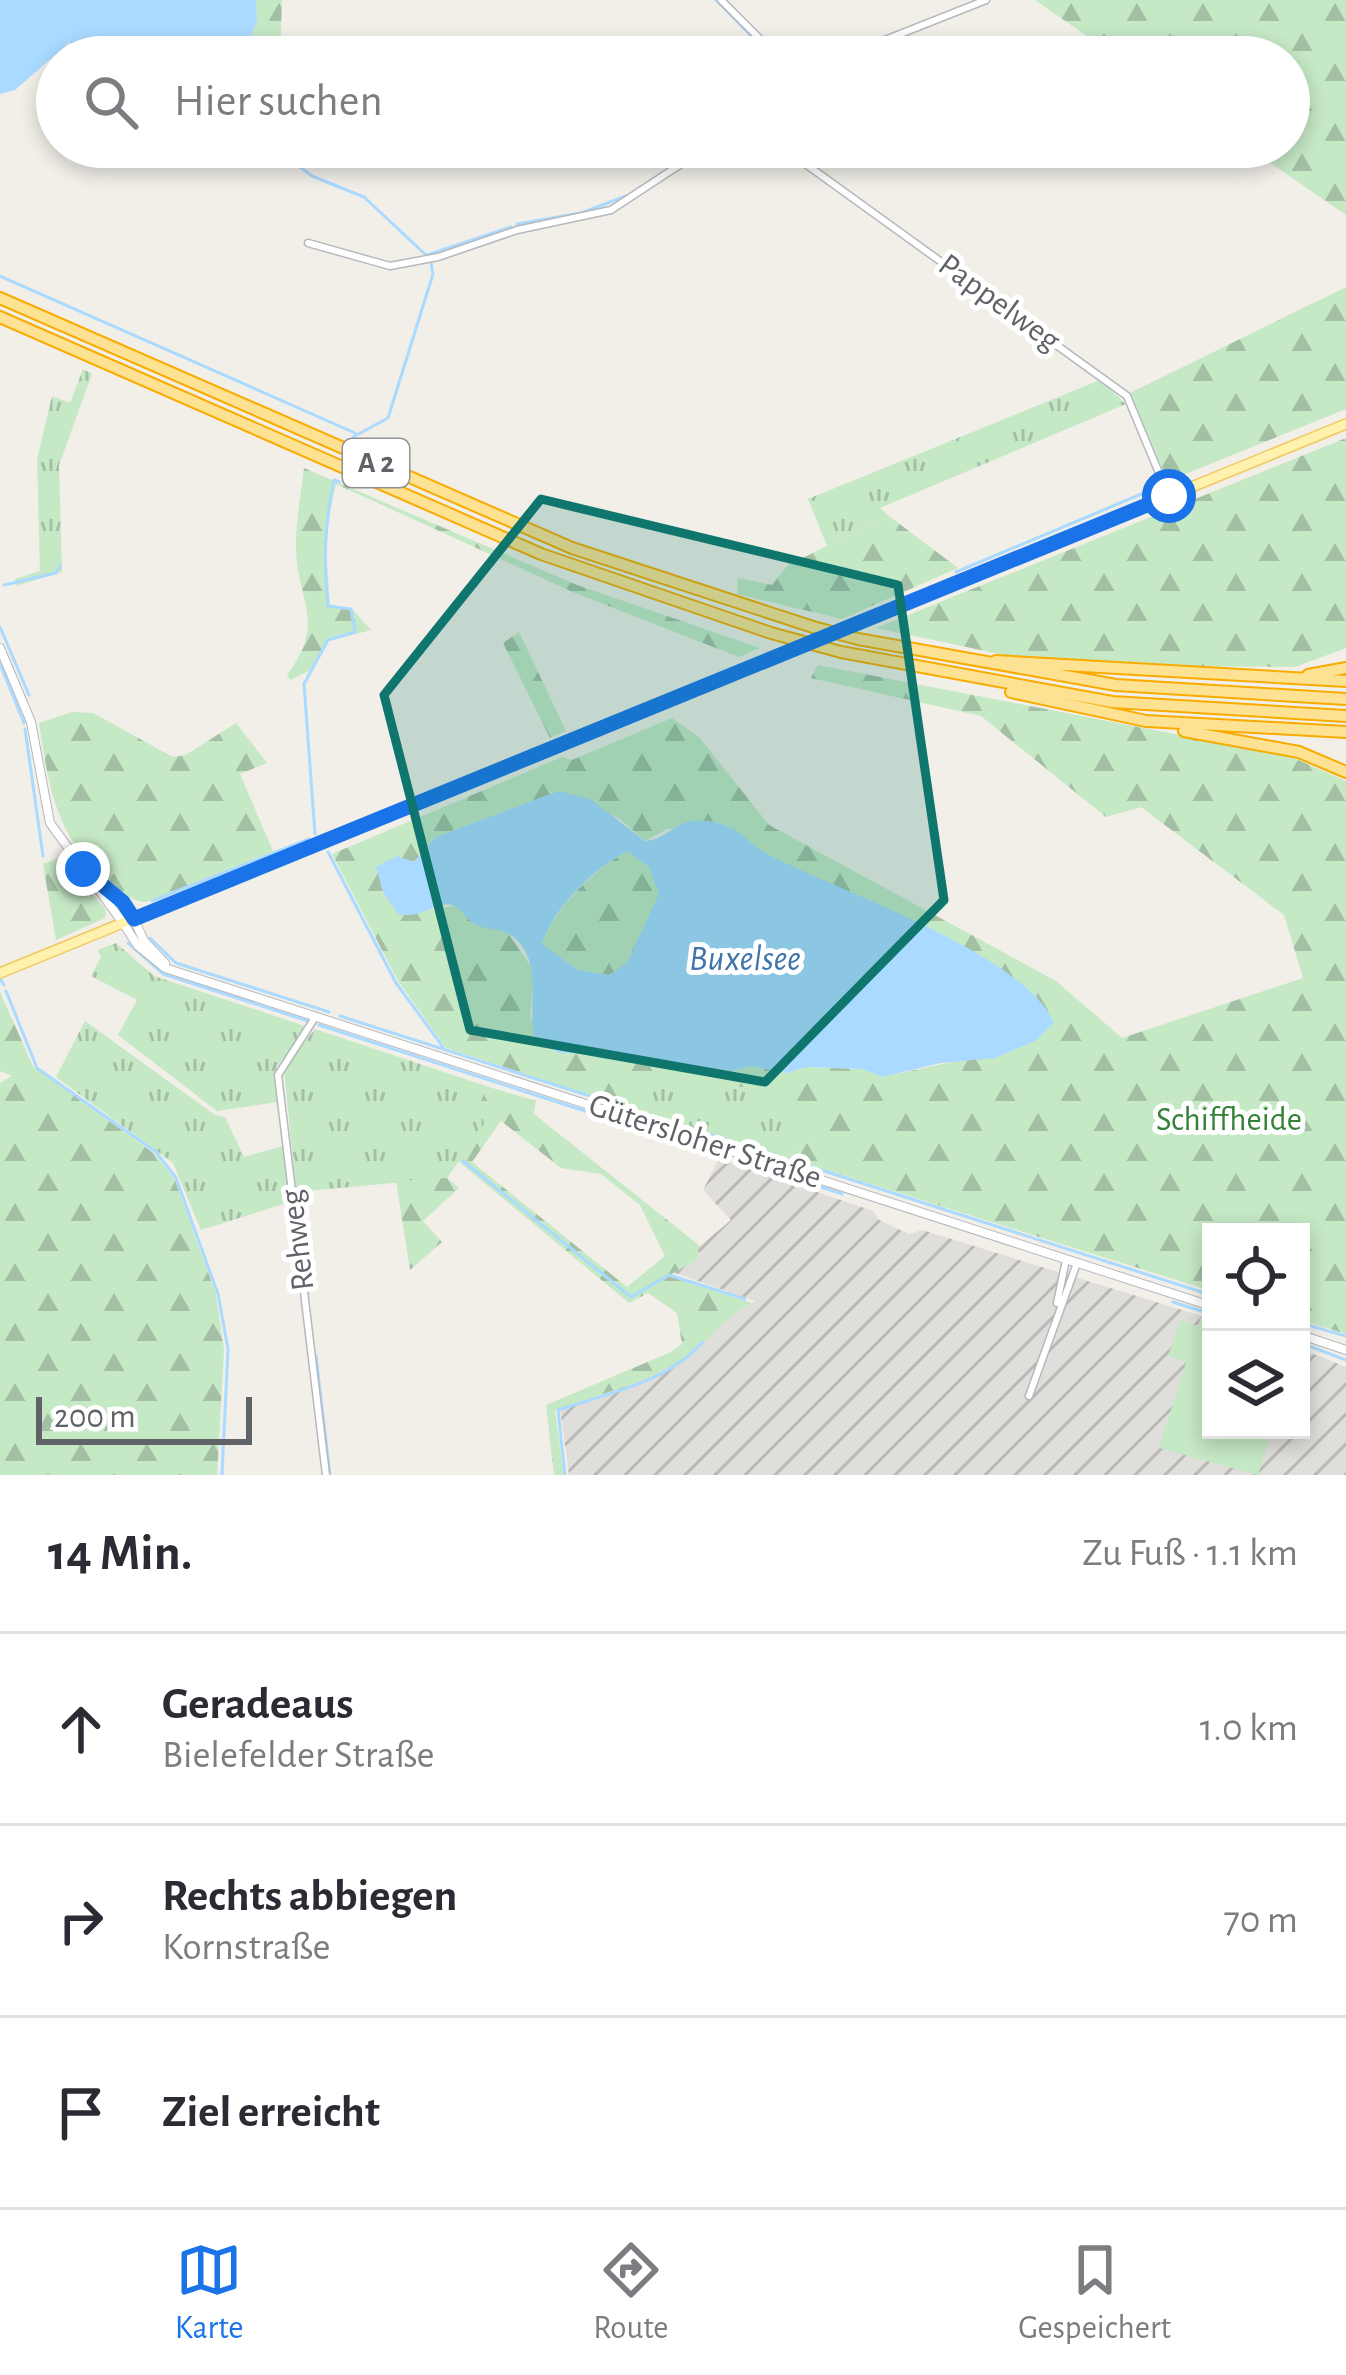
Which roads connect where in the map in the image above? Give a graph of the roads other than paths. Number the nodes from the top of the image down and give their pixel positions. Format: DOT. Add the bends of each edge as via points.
graph roads {
  1 [pos="721,0"];
  2 [pos="986,0"];
  3 [pos="757,36"];
  4 [pos="895,36"];
  5 [pos="675,168"];
  6 [pos="811,168"];
  7 [pos="308,243"];
  8 [pos="0,298"];
  9 [pos="0,317"];
  10 [pos="1346,424"];
  11 [pos="1169,496"];
  12 [pos="0,648"];
  13 [pos="938,656"];
  14 [pos="1346,668"];
  15 [pos="967,679"];
  16 [pos="1256,679"];
  17 [pos="1346,681"];
  18 [pos="1346,699"];
  19 [pos="1346,716"];
  20 [pos="1146,721"];
  21 [pos="1346,732"];
  22 [pos="1346,772"];
  23 [pos="83,869"];
  24 [pos="134,919"];
  25 [pos="123,923"];
  26 [pos="0,973"];
  27 [pos="199,978"];
  28 [pos="316,1016"];
  29 [pos="1066,1260"];
  30 [pos="1077,1264"];
  31 [pos="1202,1303"];
  32 [pos="1055,1313"];
  33 [pos="1310,1338"];
  34 [pos="1346,1350"];
  35 [pos="1029,1396"];
  36 [pos="326,1475"];
  1 -- 3 [label="street"];
  2 -- 4 [label="street"];
  5 -- 7 [label="street" via="611,210 437,257 390,266"];
  6 -- 11 [label="street, Pappelweg" via="1127,396"];
  8 -- 13 [label="highway, A 2, bridge" via="572,548 694,592"];
  9 -- 15 [label="highway, A 2, bridge" via="541,554 771,633"];
  10 -- 11 [label="main road"];
  11 -- 24 [label="main road"];
  12 -- 23 [label="main road" via="31,722 50,823"];
  13 -- 16 [label="highway"];
  13 -- 18 [label="highway, A 2" via="1116,685"];
  14 -- 16 [label="highway"];
  15 -- 19 [label="highway, A 2" via="1155,706"];
  15 -- 20 [label="highway"];
  16 -- 17 [label="highway"];
  20 -- 21 [label="highway"];
  20 -- 22 [label="highway" via="1299,752"];
  23 -- 24 [label="main road, Gütersloher Straße"];
  23 -- 25 [label="main road, Gütersloher Straße"];
  24 -- 25 [label="main road"];
  24 -- 27 [label="main road, Gütersloher Straße" via="153,953"];
  25 -- 26 [label="main road"];
  25 -- 27 [label="main road, Gütersloher Straße" via="150,958"];
  27 -- 28 [label="main road, Gütersloher Straße"];
  28 -- 29 [label="main road, Gütersloher Straße"];
  28 -- 36 [label="street, Rehweg" via="278,1075"];
  29 -- 30 [label="main road, Gütersloher Straße"];
  29 -- 32 [label="street"];
  30 -- 31 [label="main road, Gütersloher Straße"];
  30 -- 32 [label="street"];
  32 -- 35 [label="street"];
  33 -- 34 [label="main road"];
}
